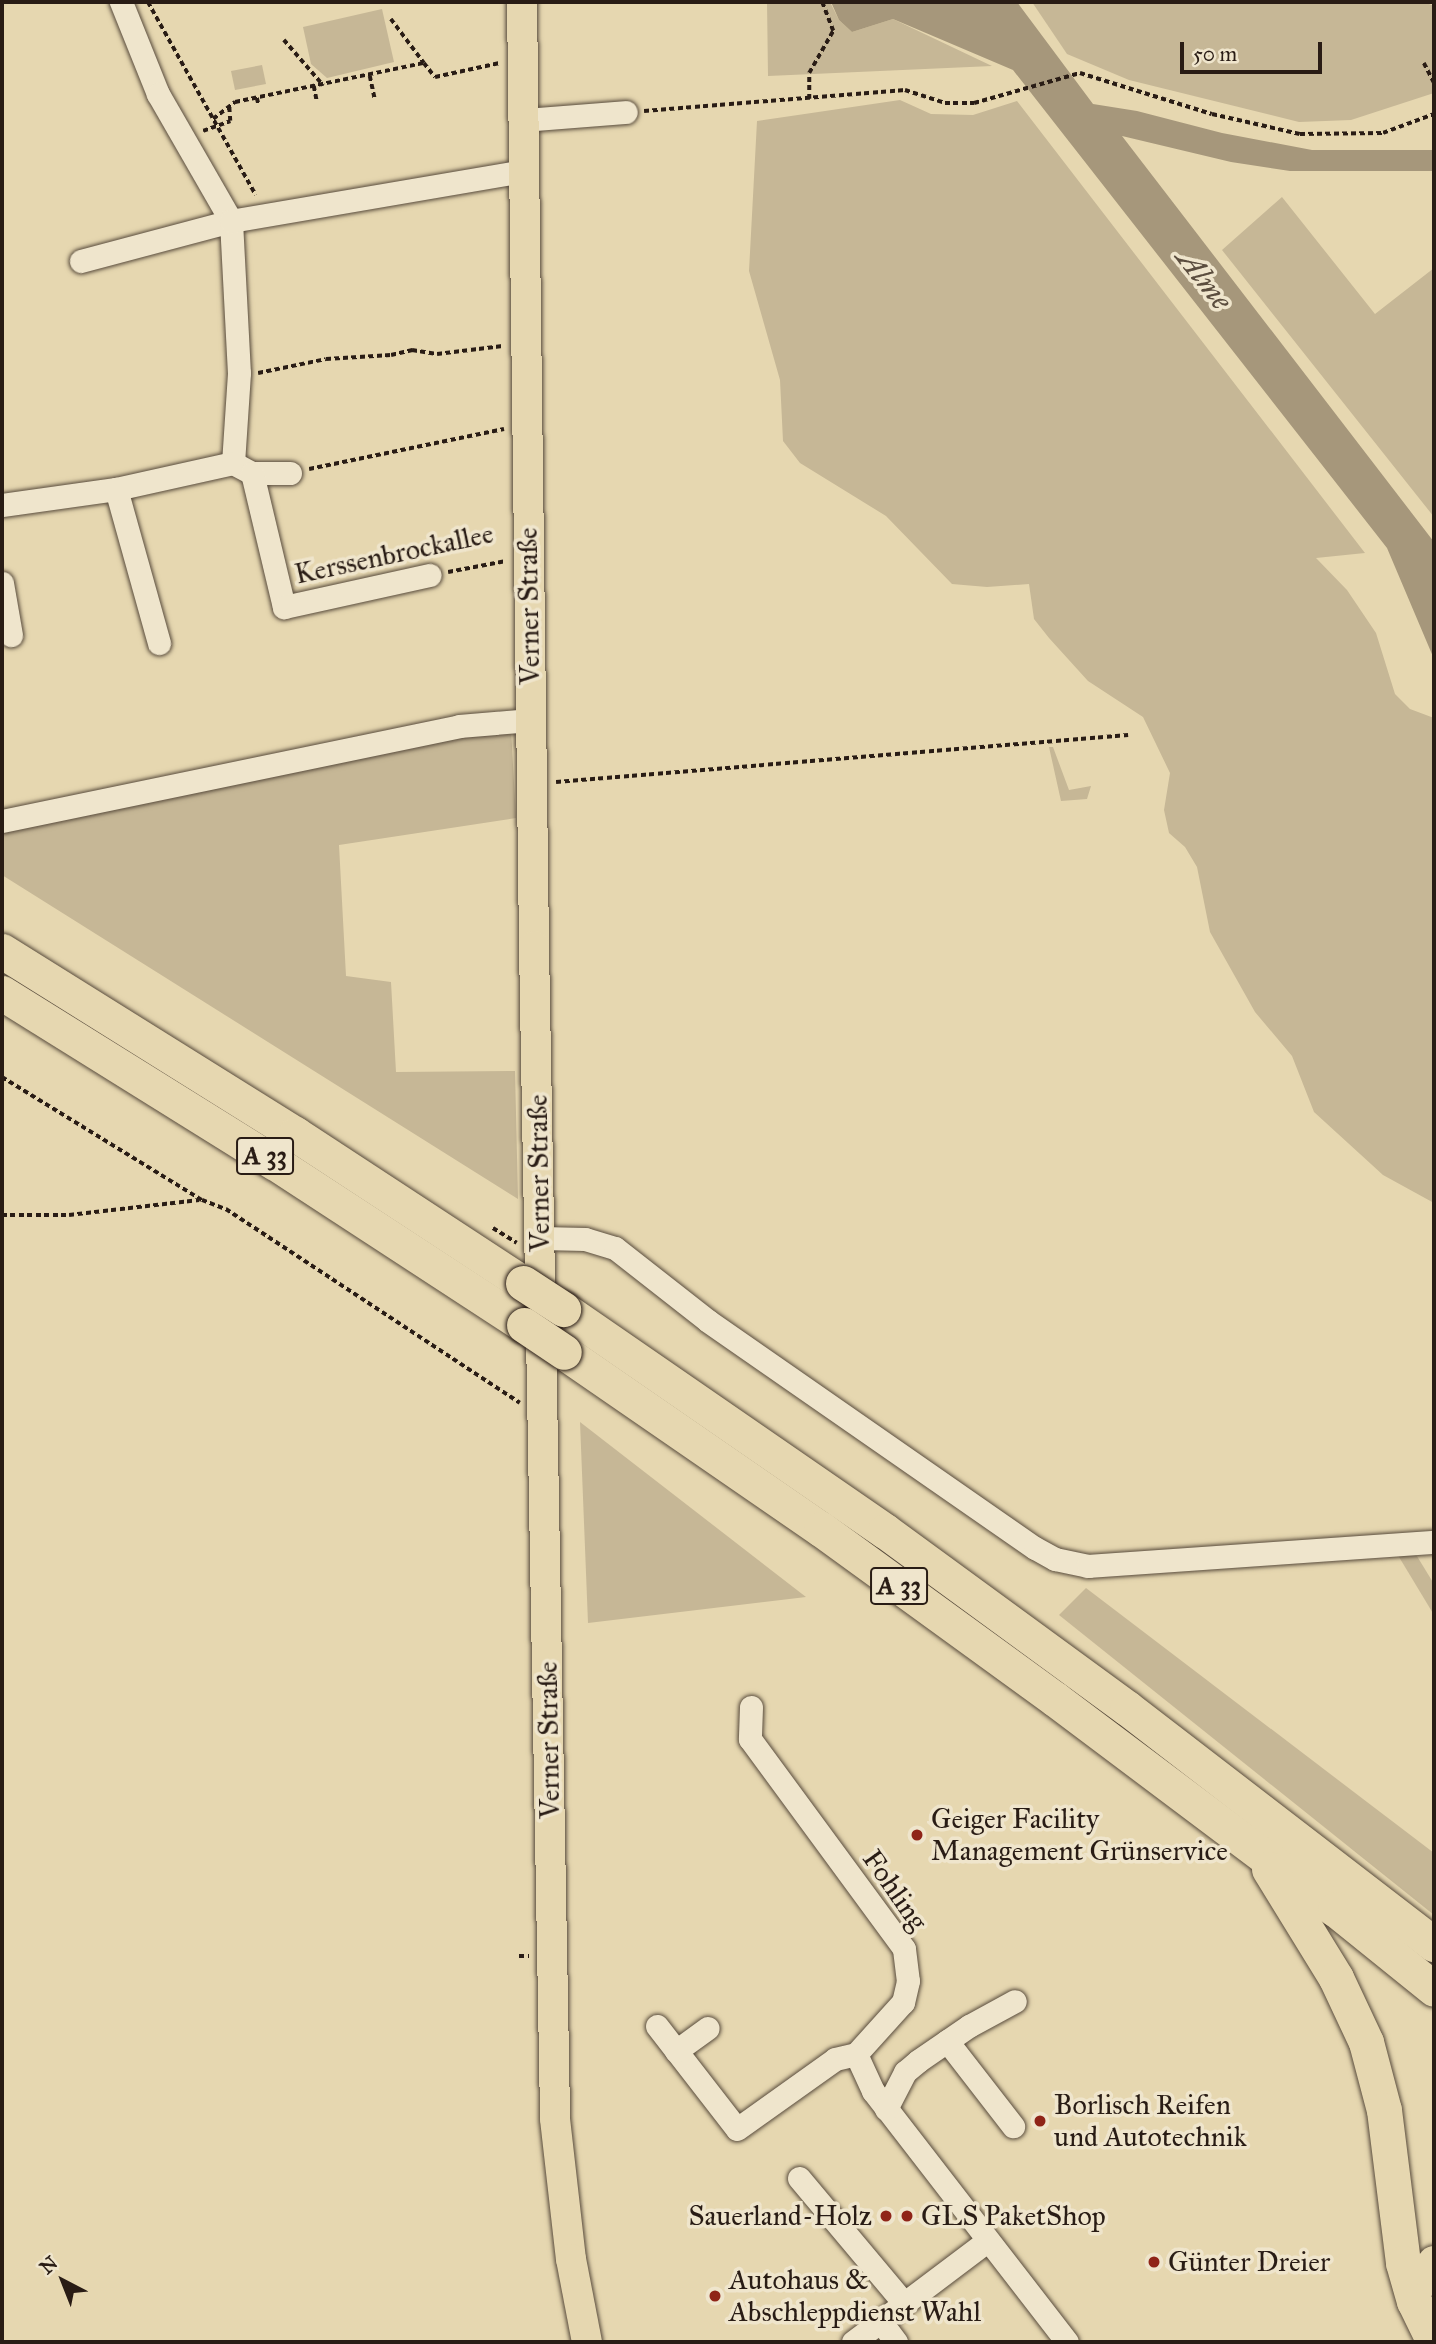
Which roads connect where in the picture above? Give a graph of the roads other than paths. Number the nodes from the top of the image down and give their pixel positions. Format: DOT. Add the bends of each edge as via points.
graph roads {
  1 [pos="121,2"];
  2 [pos="522,2"];
  3 [pos="626,112"];
  4 [pos="523,120"];
  5 [pos="524,171"];
  6 [pos="231,221"];
  7 [pos="81,261"];
  8 [pos="242,468"];
  9 [pos="290,473"];
  10 [pos="116,489"];
  11 [pos="2,505"];
  12 [pos="430,575"];
  13 [pos="2,583"];
  14 [pos="11,635"];
  15 [pos="159,642"];
  16 [pos="531,720"];
  17 [pos="2,821"];
  18 [pos="2,951"];
  19 [pos="2,993"];
  20 [pos="530,1242"];
  21 [pos="1434,1542"];
  22 [pos="751,1707"];
  23 [pos="1258,1851"];
  24 [pos="1434,1944"];
  25 [pos="1434,1989"];
  26 [pos="1015,2001"];
  27 [pos="657,2026"];
  28 [pos="708,2028"];
  29 [pos="947,2041"];
  30 [pos="676,2051"];
  31 [pos="856,2054"];
  32 [pos="886,2109"];
  33 [pos="1013,2126"];
  34 [pos="799,2178"];
  35 [pos="987,2241"];
  36 [pos="1434,2263"];
  37 [pos="1434,2278"];
  38 [pos="904,2303"];
  39 [pos="881,2322"];
  40 [pos="587,2342"];
  41 [pos="853,2342"];
  42 [pos="895,2342"];
  43 [pos="1067,2342"];
  44 [pos="1434,2342"];
  1 -- 6 [label="street, Kerssenbrockallee" via="158,94"];
  2 -- 4 [label="main road, Verner Straße"];
  3 -- 4 [label="street"];
  4 -- 5 [label="main road, Verner Straße"];
  5 -- 6 [label="street"];
  5 -- 16 [label="main road, Verner Straße"];
  6 -- 7 [label="street"];
  6 -- 8 [label="street, Kerssenbrockallee"];
  8 -- 9 [label="street"];
  8 -- 10 [label="street"];
  8 -- 12 [label="street, Kerssenbrockallee" via="284,607"];
  10 -- 11 [label="street"];
  10 -- 15 [label="street"];
  13 -- 14 [label="street"];
  16 -- 17 [label="street" via="459,726"];
  16 -- 20 [label="main road, Verner Straße"];
  18 -- 24 [label="highway, A 33, bridge" via="563,1309 885,1531 1127,1708"];
  19 -- 23 [label="highway, A 33, bridge" via="274,1162 564,1352 821,1529"];
  20 -- 21 [label="street" via="585,1239 615,1248 708,1321 1055,1559 1088,1566"];
  20 -- 40 [label="main road, Verner Straße" via="543,1407 555,2119 571,2259"];
  22 -- 31 [label="street, Fohling" via="750,1739 904,1949 908,1981 903,2002"];
  23 -- 25 [label="highway, A 33"];
  23 -- 44 [label="highway" via="1332,1971 1366,2042 1384,2110 1403,2263 1419,2314"];
  26 -- 29 [label="street"];
  27 -- 30 [label="street"];
  28 -- 30 [label="street"];
  29 -- 32 [label="street" via="905,2072"];
  29 -- 33 [label="street"];
  30 -- 31 [label="street" via="737,2130 835,2059"];
  31 -- 32 [label="street"];
  32 -- 35 [label="street"];
  34 -- 38 [label="street"];
  35 -- 38 [label="street"];
  35 -- 43 [label="street"];
  36 -- 37 [label="highway"];
  38 -- 39 [label="street"];
  39 -- 41 [label="street"];
  39 -- 42 [label="street"];
}
